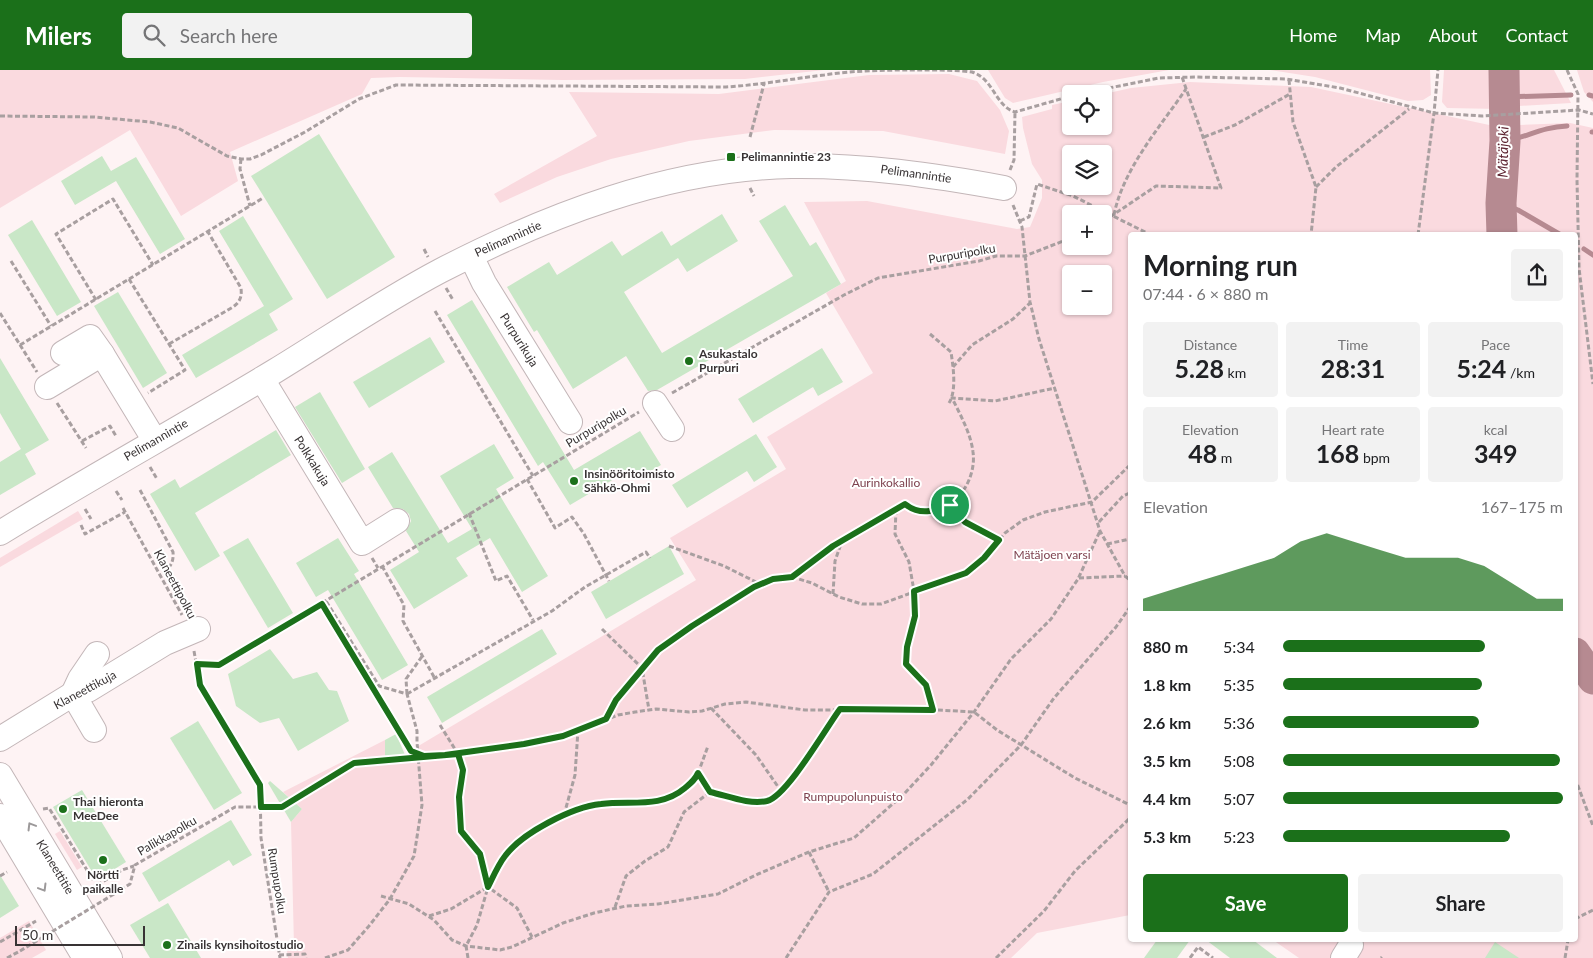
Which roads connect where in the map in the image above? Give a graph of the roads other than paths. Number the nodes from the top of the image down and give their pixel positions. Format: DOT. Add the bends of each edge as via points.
graph roads {
  1 [pos="1004,188"];
  2 [pos="471,256"];
  3 [pos="63,353"];
  4 [pos="102,354"];
  5 [pos="262,379"];
  6 [pos="46,387"];
  7 [pos="654,403"];
  8 [pos="570,422"];
  9 [pos="672,429"];
  10 [pos="155,440"];
  11 [pos="397,521"];
  12 [pos="0,533"];
  13 [pos="194,632"];
  14 [pos="97,654"];
  15 [pos="73,694"];
  16 [pos="94,730"];
  17 [pos="0,739"];
  18 [pos="0,775"];
  19 [pos="0,816"];
  20 [pos="85,958"];
  21 [pos="110,958"];
  1 -- 2 [label="street, Pelimannintie" via="904,171 851,167 789,166 723,173 593,203"];
  2 -- 5 [label="street, Pelimannintie" via="437,273"];
  2 -- 8 [label="street, Purpurikuja" via="484,283"];
  3 -- 4 [label="street" via="90,337"];
  4 -- 6 [label="street"];
  4 -- 10 [label="street"];
  5 -- 10 [label="street, Pelimannintie"];
  5 -- 11 [label="street, Polkkakuja" via="362,542"];
  7 -- 9 [label="street"];
  10 -- 12 [label="street, Pelimannintie"];
  13 -- 15 [label="street, Klaneettikuja" via="165,643 88,690"];
  14 -- 15 [label="street"];
  15 -- 16 [label="street"];
  15 -- 17 [label="street, Klaneettikuja"];
  21 -- 18 [label="street, Klaneettitie, one-way"];
  19 -- 20 [label="street, Klaneettitie, one-way"];
}
